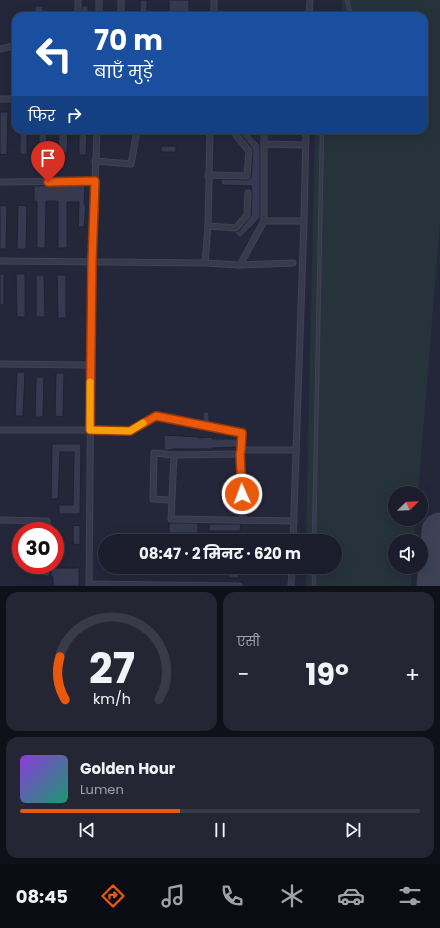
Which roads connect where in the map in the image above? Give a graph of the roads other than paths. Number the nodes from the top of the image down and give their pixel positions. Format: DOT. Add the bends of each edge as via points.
graph roads {
  1 [pos="78,0"];
  2 [pos="99,0"];
  3 [pos="121,0"];
  4 [pos="214,0"];
  5 [pos="310,0"];
  6 [pos="347,0"];
  7 [pos="78,12"];
  8 [pos="99,12"];
  9 [pos="121,12"];
  10 [pos="214,12"];
  11 [pos="309,12"];
  12 [pos="350,12"];
  13 [pos="12,46"];
  14 [pos="0,49"];
  15 [pos="0,99"];
  16 [pos="12,99"];
  17 [pos="97,134"];
  18 [pos="136,134"];
  19 [pos="210,134"];
  20 [pos="264,134"];
  21 [pos="306,134"];
  22 [pos="322,134"];
  23 [pos="236,135"];
  24 [pos="264,144"];
  25 [pos="305,145"];
  26 [pos="95,160"];
  27 [pos="208,175"];
  28 [pos="95,181"];
  29 [pos="0,182"];
  30 [pos="248,192"];
  31 [pos="264,221"];
  32 [pos="304,221"];
  33 [pos="208,226"];
  34 [pos="0,261"];
  35 [pos="92,262"];
  36 [pos="205,263"];
  37 [pos="293,263"];
  38 [pos="240,265"];
  39 [pos="0,364"];
  40 [pos="90,365"];
  41 [pos="0,430"];
  42 [pos="90,430"];
  43 [pos="296,450"];
  44 [pos="241,452"];
  45 [pos="174,455"];
  46 [pos="171,500"];
  47 [pos="0,520"];
  48 [pos="243,520"];
  49 [pos="294,521"];
  50 [pos="47,522"];
  51 [pos="293,534"];
  52 [pos="314,534"];
  53 [pos="292,574"];
  54 [pos="314,574"];
  55 [pos="89,585"];
  56 [pos="239,586"];
  57 [pos="291,586"];
  58 [pos="314,586"];
  1 -- 7 [label="street"];
  2 -- 8 [label="street"];
  3 -- 9 [label="street"];
  4 -- 10 [label="street"];
  5 -- 11 [label="street"];
  6 -- 12 [label="lane"];
  13 -- 14 [label="street"];
  15 -- 16 [label="street"];
  17 -- 26 [label="street"];
  18 -- 26 [label="street" via="131,164"];
  19 -- 27 [label="street"];
  20 -- 24 [label="street"];
  21 -- 25 [label="street"];
  22 -- 52 [label="lane"];
  23 -- 27 [label="street" via="249,151 248,176"];
  24 -- 25 [label="street"];
  24 -- 31 [label="street"];
  25 -- 32 [label="street"];
  26 -- 28 [label="street"];
  27 -- 33 [label="street"];
  28 -- 29 [label="street"];
  28 -- 35 [label="street"];
  30 -- 33 [label="street" via="247,215 236,228"];
  31 -- 32 [label="street"];
  31 -- 38 [label="street"];
  32 -- 43 [label="street"];
  33 -- 36 [label="street"];
  34 -- 35 [label="street"];
  35 -- 36 [label="street"];
  35 -- 40 [label="street"];
  36 -- 38 [label="street"];
  37 -- 38 [label="street"];
  39 -- 40 [label="street"];
  40 -- 42 [label="street"];
  41 -- 42 [label="street"];
  42 -- 44 [label="street" via="130,431 156,416 242,433"];
  42 -- 55 [label="street"];
  43 -- 44 [label="street"];
  43 -- 49 [label="street"];
  44 -- 45 [label="street"];
  44 -- 48 [label="street"];
  45 -- 46 [label="street"];
  45 -- 46 [label="street" via="154,453 153,499"];
  46 -- 48 [label="street" via="171,519"];
  47 -- 50 [label="street"];
  48 -- 49 [label="street"];
  49 -- 51 [label="street"];
  53 -- 57 [label="street"];
  54 -- 58 [label="lane"];
  55 -- 56 [label="street"];
}
